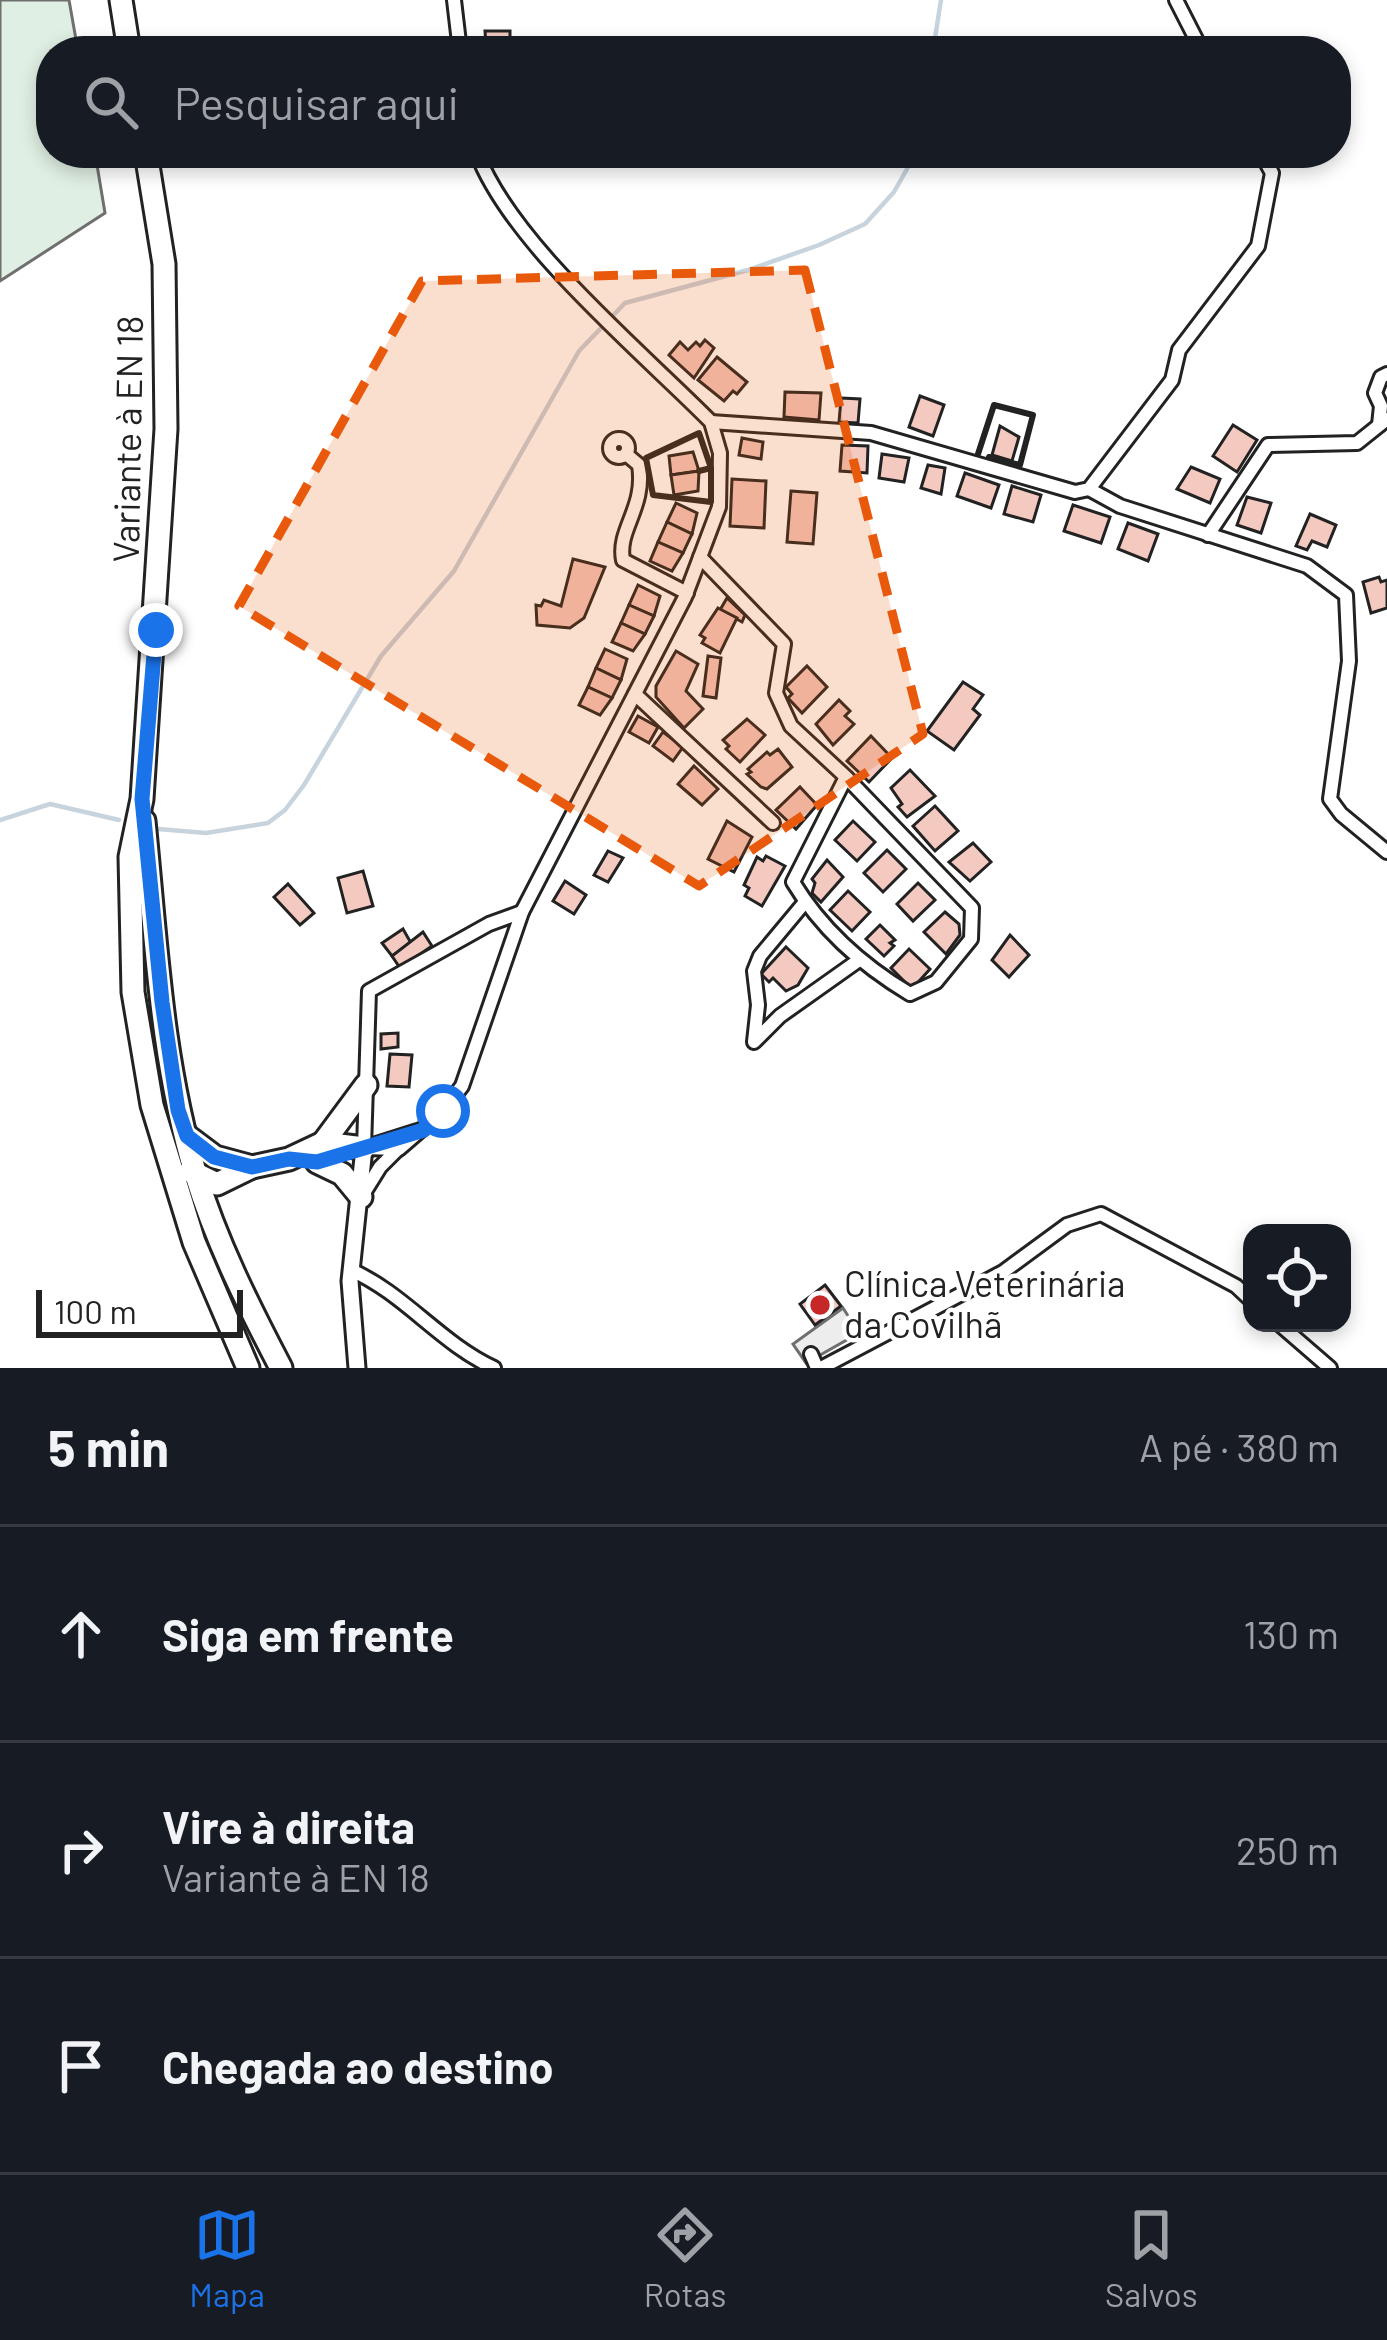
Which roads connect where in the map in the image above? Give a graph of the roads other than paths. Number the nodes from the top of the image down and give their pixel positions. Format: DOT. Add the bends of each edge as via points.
graph roads {
  1 [pos="121,0"];
  2 [pos="454,0"];
  3 [pos="1176,0"];
  4 [pos="127,36"];
  5 [pos="458,36"];
  6 [pos="1194,36"];
  7 [pos="148,168"];
  8 [pos="482,168"];
  9 [pos="1270,168"];
  10 [pos="1387,374"];
  11 [pos="712,422"];
  12 [pos="1383,423"];
  13 [pos="626,454"];
  14 [pos="1089,489"];
  15 [pos="1208,535"];
  16 [pos="700,557"];
  17 [pos="687,592"];
  18 [pos="635,694"];
  19 [pos="847,777"];
  20 [pos="142,799"];
  21 [pos="773,823"];
  22 [pos="1387,852"];
  23 [pos="805,902"];
  24 [pos="523,912"];
  25 [pos="859,960"];
  26 [pos="366,1085"];
  27 [pos="365,1114"];
  28 [pos="187,1136"];
  29 [pos="398,1142"];
  30 [pos="364,1148"];
  31 [pos="166,1152"];
  32 [pos="320,1153"];
  33 [pos="214,1157"];
  34 [pos="252,1167"];
  35 [pos="196,1175"];
  36 [pos="229,1180"];
  37 [pos="180,1196"];
  38 [pos="361,1196"];
  39 [pos="213,1220"];
  40 [pos="351,1270"];
  41 [pos="1243,1292"];
  42 [pos="1288,1332"];
  43 [pos="816,1364"];
  44 [pos="248,1368"];
  45 [pos="281,1368"];
  46 [pos="358,1368"];
  47 [pos="494,1368"];
  48 [pos="1330,1368"];
  1 -- 4 [label="main road"];
  2 -- 5 [label="street"];
  3 -- 6 [label="street"];
  7 -- 20 [label="main road, Variante à EN 18" via="164,264 166,429"];
  8 -- 11 [label="street" via="546,257"];
  9 -- 14 [label="street" via="1258,246"];
  10 -- 12 [label="street" via="1375,393"];
  11 -- 14 [label="street" via="871,433 1075,492"];
  11 -- 16 [label="street" via="719,507"];
  12 -- 15 [label="street" via="1357,442 1268,446"];
  13 -- 17 [label="street" via="639,465 641,497 622,560"];
  14 -- 15 [label="street"];
  15 -- 22 [label="street" via="1307,566 1346,595 1349,661 1330,799"];
  16 -- 17 [label="street"];
  16 -- 19 [label="street" via="784,644 776,693 791,726"];
  17 -- 18 [label="street"];
  18 -- 21 [label="street"];
  18 -- 24 [label="street"];
  19 -- 23 [label="street" via="793,883"];
  19 -- 25 [label="street" via="972,908 970,939 936,982 910,994"];
  20 -- 28 [label="main road, Variante à EN 18" via="162,1002"];
  20 -- 31 [label="main road, Variante à EN 18" via="130,857 133,992"];
  23 -- 25 [label="street"];
  23 -- 25 [label="street" via="754,971 754,1042"];
  24 -- 26 [label="street" via="369,991"];
  24 -- 29 [label="street" via="462,1087 424,1130"];
  26 -- 27 [label="street"];
  26 -- 32 [label="main road"];
  27 -- 29 [label="street"];
  27 -- 30 [label="street"];
  28 -- 33 [label="main road"];
  28 -- 35 [label="main road, Variante à EN 18"];
  29 -- 30 [label="street"];
  29 -- 38 [label="street"];
  30 -- 32 [label="main road"];
  30 -- 38 [label="street"];
  31 -- 35 [label="main road"];
  31 -- 37 [label="main road, Variante à EN 18"];
  32 -- 34 [label="main road"];
  32 -- 38 [label="main road"];
  33 -- 34 [label="main road"];
  33 -- 35 [label="main road"];
  34 -- 36 [label="main road"];
  35 -- 36 [label="main road"];
  35 -- 37 [label="main road"];
  35 -- 39 [label="main road, Variante à EN 18"];
  36 -- 39 [label="main road"];
  37 -- 44 [label="main road, Variante à EN 18"];
  38 -- 40 [label="street"];
  39 -- 45 [label="main road, Variante à EN 18"];
  40 -- 46 [label="street"];
  40 -- 47 [label="street"];
  41 -- 43 [label="street" via="1101,1214 1067,1225 1003,1272"];
  42 -- 48 [label="street"];
}
